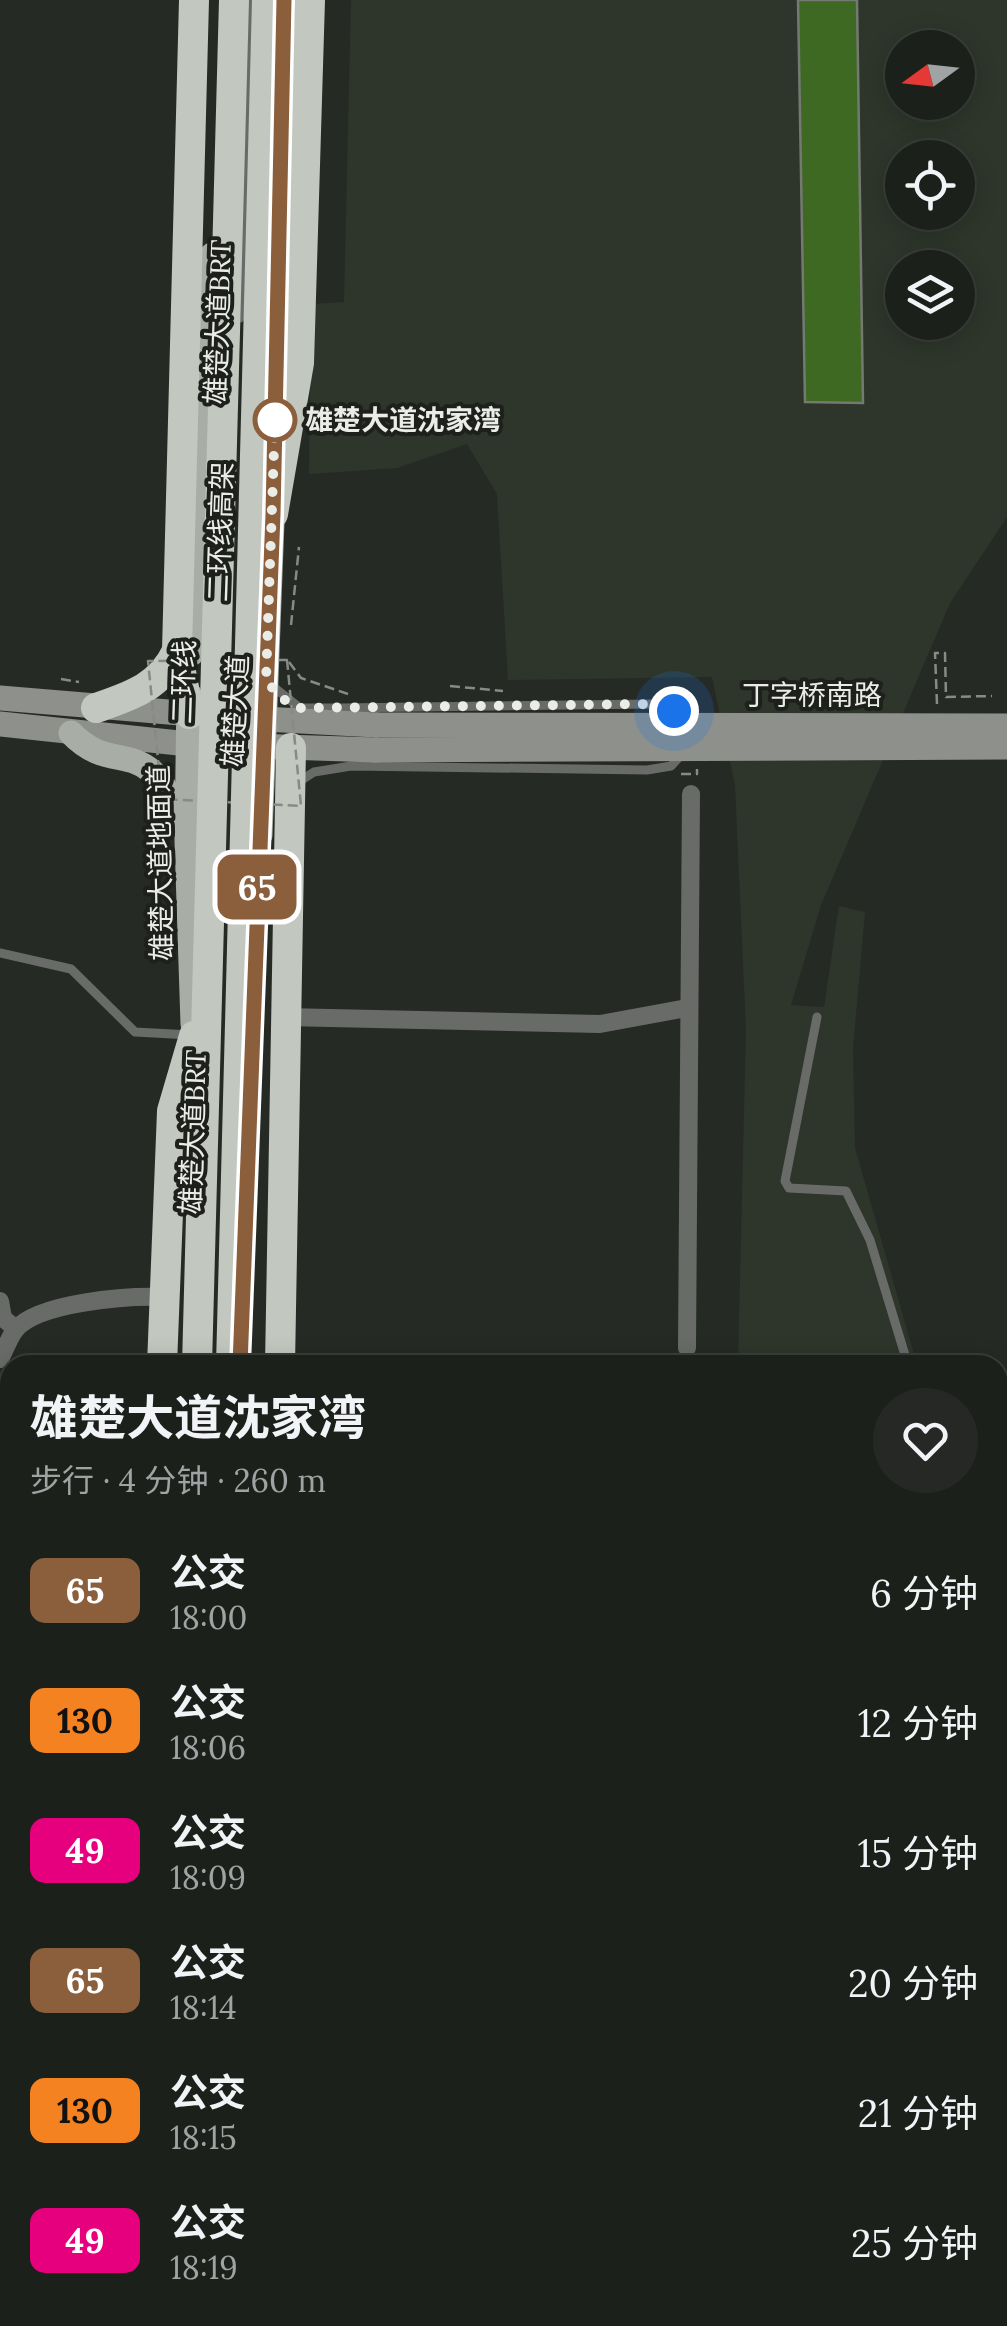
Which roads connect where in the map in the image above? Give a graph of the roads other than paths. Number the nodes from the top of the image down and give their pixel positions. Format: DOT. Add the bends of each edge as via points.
graph roads {
  1 [pos="194,0"];
  2 [pos="222,0"];
  3 [pos="234,0"];
  4 [pos="252,0"];
  5 [pos="267,0"];
  6 [pos="284,0"];
  7 [pos="310,0"];
  8 [pos="240,338"];
  9 [pos="273,514"];
  10 [pos="232,537"];
  11 [pos="165,651"];
  12 [pos="266,681"];
  13 [pos="92,696"];
  14 [pos="0,698"];
  15 [pos="340,708"];
  16 [pos="226,716"];
  17 [pos="264,719"];
  18 [pos="317,722"];
  19 [pos="0,724"];
  20 [pos="1007,726"];
  21 [pos="188,729"];
  22 [pos="71,733"];
  23 [pos="376,737"];
  24 [pos="226,746"];
  25 [pos="1007,747"];
  26 [pos="291,748"];
  27 [pos="351,766"];
  28 [pos="691,794"];
  29 [pos="300,797"];
  30 [pos="188,841"];
  31 [pos="0,953"];
  32 [pos="687,1008"];
  33 [pos="817,1016"];
  34 [pos="285,1017"];
  35 [pos="194,1036"];
  36 [pos="162,1296"];
  37 [pos="5,1316"];
  38 [pos="687,1348"];
  39 [pos="0,1355"];
  40 [pos="162,1355"];
  41 [pos="188,1355"];
  42 [pos="198,1355"];
  43 [pos="209,1355"];
  44 [pos="230,1355"];
  45 [pos="241,1355"];
  46 [pos="280,1355"];
  47 [pos="905,1355"];
  1 -- 11 [label="highway" via="188,287"];
  2 -- 21 [label="main road, 雄楚大道地面道"];
  3 -- 42 [label="highway, 二环线, bridge"];
  4 -- 8 [label="lane, 雄楚大道BRT"];
  5 -- 44 [label="highway, 二环线高架, bridge"];
  6 -- 9 [label="main road, 雄楚大道"];
  7 -- 9 [label="highway" via="302,314"];
  9 -- 12 [label="main road, 雄楚大道"];
  10 -- 16 [label="lane, 雄楚大道BRT"];
  11 -- 13 [label="highway" via="165,673 146,689"];
  11 -- 21 [label="highway"];
  12 -- 15 [label="lane" via="300,708"];
  12 -- 17 [label="main road, 雄楚大道"];
  13 -- 14 [label="main road"];
  13 -- 21 [label="main road"];
  15 -- 18 [label="lane"];
  15 -- 27 [label="lane" via="654,704 674,711 683,731 682,754 672,766 647,770"];
  16 -- 17 [label="main road, 丁字桥南路"];
  16 -- 21 [label="main road, 丁字桥南路"];
  16 -- 24 [label="lane, 雄楚大道BRT"];
  17 -- 18 [label="main road, 丁字桥南路"];
  17 -- 26 [label="main road, 雄楚大道"];
  18 -- 23 [label="main road, 丁字桥南路"];
  19 -- 22 [label="main road"];
  20 -- 23 [label="main road, 丁字桥南路, bridge"];
  21 -- 22 [label="main road"];
  21 -- 24 [label="main road, 丁字桥南路"];
  21 -- 30 [label="main road, 雄楚大道地面道"];
  22 -- 30 [label="main road" via="86,749 132,757 154,771"];
  23 -- 25 [label="main road, 丁字桥南路, bridge"];
  23 -- 26 [label="main road, 丁字桥南路"];
  24 -- 26 [label="main road, 丁字桥南路"];
  24 -- 43 [label="lane, 雄楚大道BRT"];
  26 -- 27 [label="lane"];
  26 -- 29 [label="highway"];
  26 -- 45 [label="main road, 雄楚大道"];
  27 -- 29 [label="lane" via="314,772"];
  28 -- 32 [label="street"];
  29 -- 34 [label="highway"];
  30 -- 35 [label="main road, 雄楚大道地面道"];
  31 -- 35 [label="lane" via="71,968 135,1032"];
  32 -- 34 [label="street" via="600,1024"];
  32 -- 38 [label="street"];
  33 -- 47 [label="lane" via="785,1181 789,1188 846,1191 870,1240"];
  34 -- 46 [label="highway"];
  35 -- 36 [label="highway" via="172,1112"];
  35 -- 41 [label="main road, 雄楚大道地面道"];
  36 -- 37 [label="street"];
  36 -- 40 [label="highway"];
  37 -- 39 [label="street"];
}
